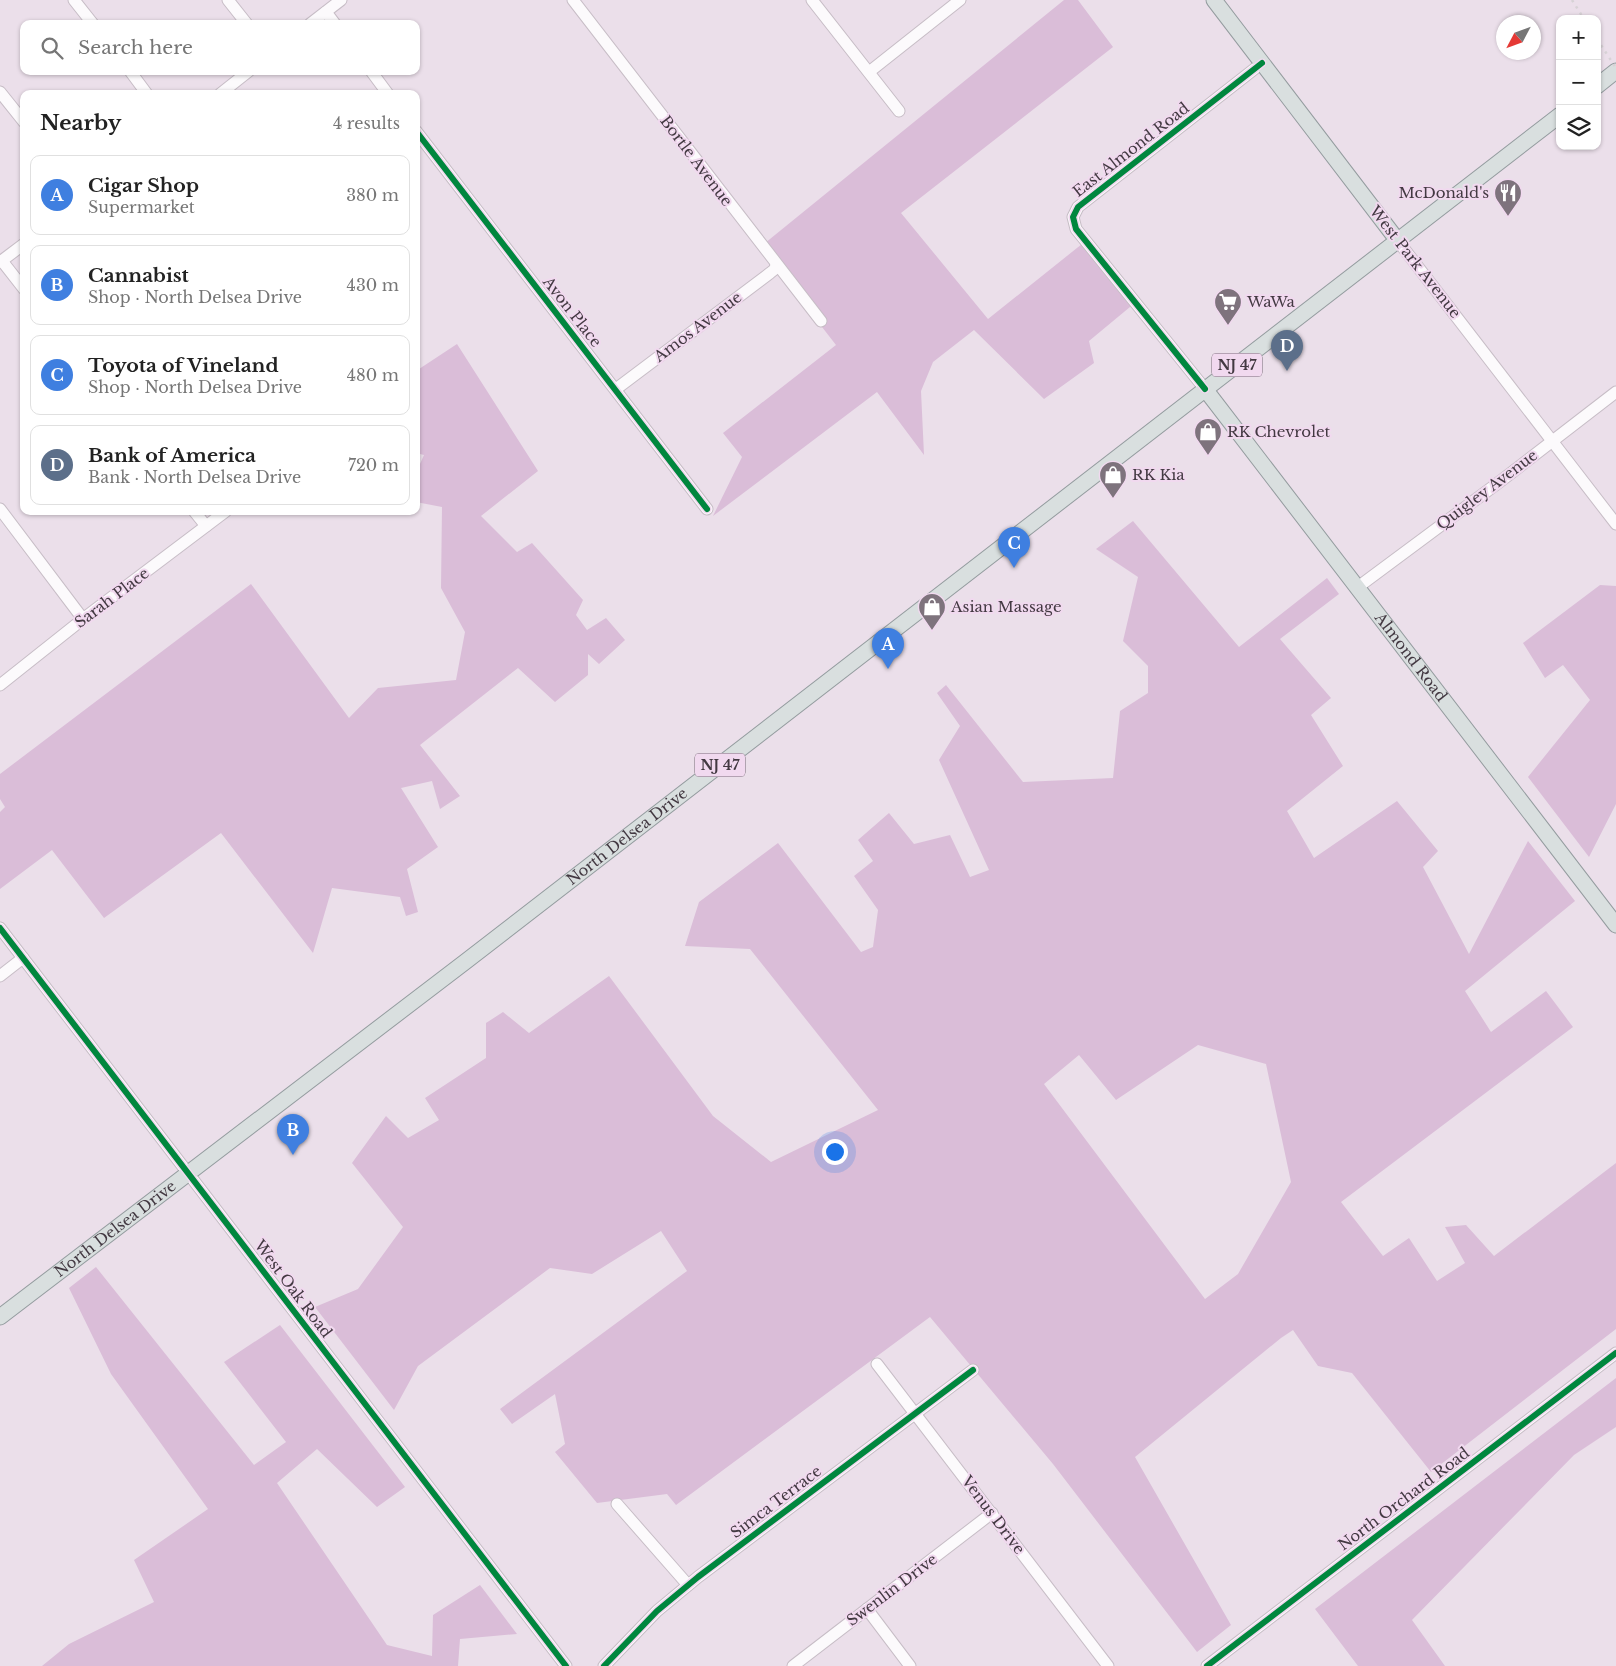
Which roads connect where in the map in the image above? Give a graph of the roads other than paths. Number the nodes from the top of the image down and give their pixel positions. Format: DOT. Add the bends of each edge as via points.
graph roads {
  1 [pos="74,0"];
  2 [pos="228,0"];
  3 [pos="341,0"];
  4 [pos="573,0"];
  5 [pos="812,0"];
  6 [pos="960,0"];
  7 [pos="1214,0"];
  8 [pos="326,12"];
  9 [pos="89,20"];
  10 [pos="244,20"];
  11 [pos="315,20"];
  12 [pos="332,20"];
  13 [pos="1262,63"];
  14 [pos="1616,71"];
  15 [pos="869,72"];
  16 [pos="133,75"];
  17 [pos="244,75"];
  18 [pos="374,75"];
  19 [pos="1601,83"];
  20 [pos="144,90"];
  21 [pos="225,90"];
  22 [pos="385,90"];
  23 [pos="0,92"];
  24 [pos="899,111"];
  25 [pos="20,117"];
  26 [pos="1556,118"];
  27 [pos="420,136"];
  28 [pos="1398,241"];
  29 [pos="20,247"];
  30 [pos="1,262"];
  31 [pos="776,264"];
  32 [pos="20,284"];
  33 [pos="821,321"];
  34 [pos="616,389"];
  35 [pos="1205,389"];
  36 [pos="1616,392"];
  37 [pos="1553,441"];
  38 [pos="708,509"];
  39 [pos="0,510"];
  40 [pos="197,515"];
  41 [pos="221,515"];
  42 [pos="1616,524"];
  43 [pos="206,526"];
  44 [pos="1358,587"];
  45 [pos="84,619"];
  46 [pos="0,685"];
  47 [pos="1616,925"];
  48 [pos="0,928"];
  49 [pos="23,958"];
  50 [pos="0,976"];
  51 [pos="188,1173"];
  52 [pos="0,1317"];
  53 [pos="1616,1353"];
  54 [pos="877,1364"];
  55 [pos="973,1370"];
  56 [pos="915,1413"];
  57 [pos="617,1504"];
  58 [pos="992,1513"];
  59 [pos="688,1585"];
  60 [pos="867,1609"];
  61 [pos="566,1666"];
  62 [pos="604,1666"];
  63 [pos="793,1666"];
  64 [pos="910,1666"];
  65 [pos="1108,1666"];
  66 [pos="1208,1666"];
  1 -- 9 [label="street"];
  2 -- 10 [label="street"];
  3 -- 8 [label="street"];
  4 -- 31 [label="street, Bortle Avenue"];
  5 -- 15 [label="street"];
  6 -- 15 [label="street"];
  7 -- 13 [label="main road, West Park Avenue"];
  8 -- 11 [label="street"];
  8 -- 12 [label="street"];
  13 -- 28 [label="main road, West Park Avenue"];
  13 -- 35 [label="street, East Almond Road" via="1078,207 1073,217 1076,229"];
  14 -- 19 [label="main road"];
  15 -- 24 [label="street"];
  16 -- 20 [label="street"];
  17 -- 21 [label="street"];
  18 -- 22 [label="street"];
  23 -- 25 [label="street"];
  26 -- 28 [label="main road, North Delsea Drive / NJ 47"];
  27 -- 34 [label="street, Avon Place"];
  28 -- 35 [label="main road, North Delsea Drive / NJ 47"];
  28 -- 37 [label="street, West Park Avenue"];
  29 -- 30 [label="street"];
  30 -- 32 [label="street"];
  31 -- 33 [label="street, Bortle Avenue"];
  31 -- 34 [label="street, Amos Avenue" via="770,273"];
  34 -- 38 [label="street, Avon Place"];
  35 -- 44 [label="main road, Almond Road"];
  35 -- 51 [label="main road, North Delsea Drive / NJ 47"];
  36 -- 37 [label="street, Quigley Avenue"];
  37 -- 42 [label="street, West Park Avenue"];
  37 -- 44 [label="street, Quigley Avenue"];
  39 -- 45 [label="street"];
  40 -- 43 [label="street"];
  41 -- 43 [label="street, Sarah Place"];
  43 -- 45 [label="street, Sarah Place"];
  44 -- 47 [label="main road, Almond Road"];
  45 -- 46 [label="street, Sarah Place"];
  48 -- 49 [label="street, West Oak Road"];
  49 -- 50 [label="street"];
  49 -- 51 [label="street, West Oak Road"];
  51 -- 52 [label="main road, North Delsea Drive / NJ 47"];
  51 -- 61 [label="street, West Oak Road"];
  53 -- 66 [label="street, North Orchard Road"];
  54 -- 56 [label="street, Venus Drive"];
  55 -- 56 [label="street, Simca Terrace"];
  56 -- 58 [label="street, Venus Drive"];
  56 -- 59 [label="street, Simca Terrace"];
  57 -- 59 [label="street"];
  58 -- 60 [label="street, Swenlin Drive"];
  58 -- 65 [label="street, Venus Drive"];
  59 -- 62 [label="street, Simca Terrace" via="657,1611"];
  60 -- 63 [label="street, Swenlin Drive"];
  60 -- 64 [label="street"];
}
